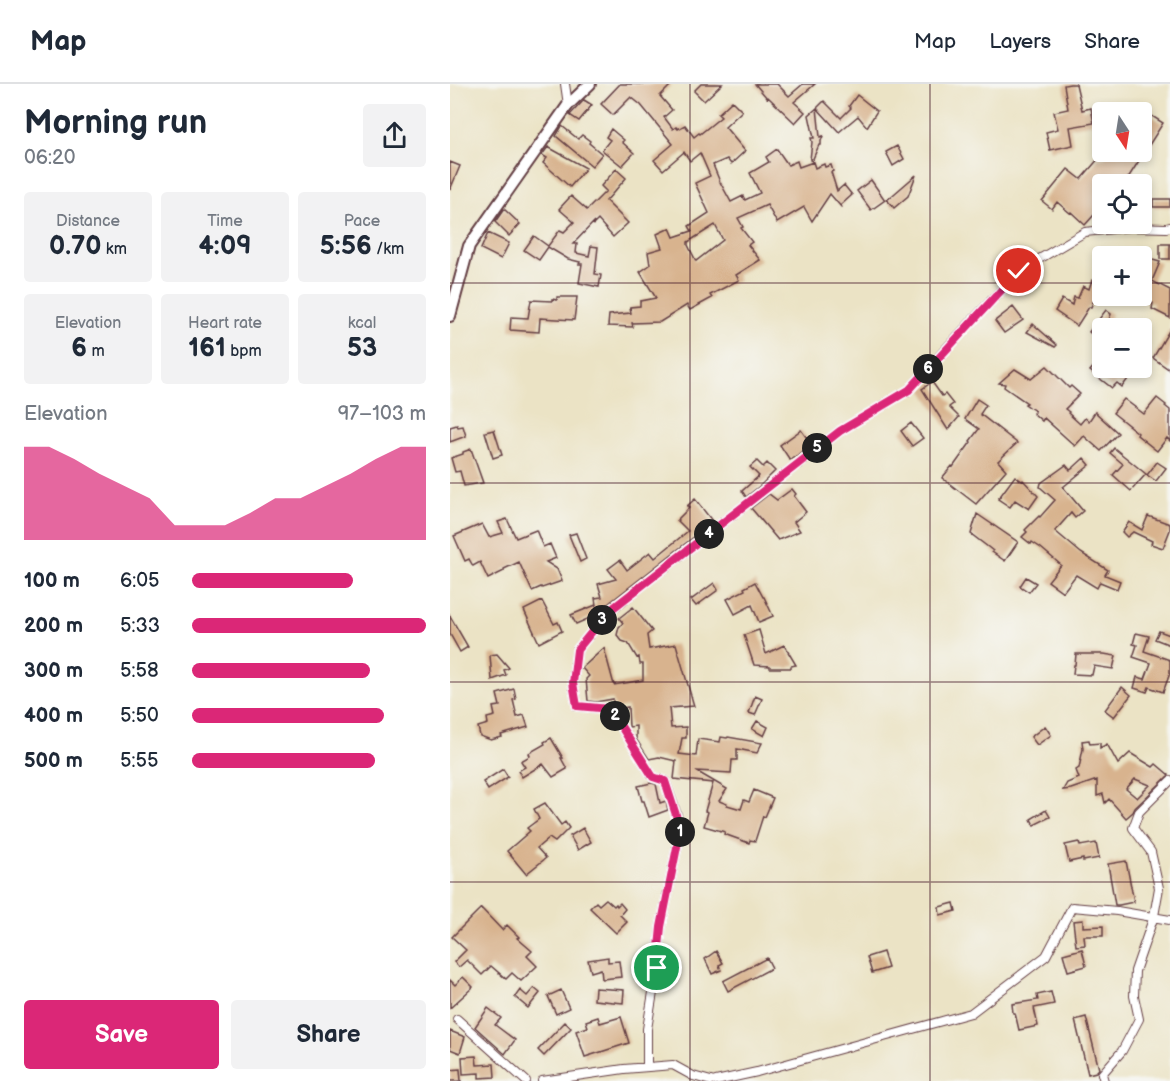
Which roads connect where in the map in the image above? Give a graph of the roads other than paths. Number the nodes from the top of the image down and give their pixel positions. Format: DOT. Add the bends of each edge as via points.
graph roads {
  1 [pos="565,84"];
  2 [pos="590,84"];
  3 [pos="568,105"];
  4 [pos="1170,227"];
  5 [pos="450,316"];
  6 [pos="1170,782"];
  7 [pos="1154,916"];
  8 [pos="1170,920"];
  9 [pos="457,1019"];
  10 [pos="647,1067"];
  11 [pos="757,1072"];
  12 [pos="526,1081"];
  13 [pos="542,1081"];
  14 [pos="711,1081"];
  15 [pos="716,1081"];
  16 [pos="754,1081"];
  17 [pos="1104,1081"];
  1 -- 3 [label="street"];
  2 -- 3 [label="street"];
  3 -- 5 [label="street" via="469,246"];
  4 -- 10 [label="street" via="1084,232 1019,271 909,390 840,431 608,612 577,650 573,683 577,706 610,709 653,777 665,781 680,832 661,927 647,1029"];
  6 -- 7 [label="street" via="1139,812 1133,828 1151,852 1159,888"];
  7 -- 8 [label="street"];
  7 -- 11 [label="street" via="1072,907 1046,956 971,1013"];
  7 -- 17 [label="street" via="1135,970 1138,1019 1122,1051 1102,1074"];
  9 -- 12 [label="street"];
  10 -- 13 [label="street"];
  10 -- 14 [label="street" via="673,1065"];
  11 -- 15 [label="street"];
  11 -- 16 [label="street"];
}
